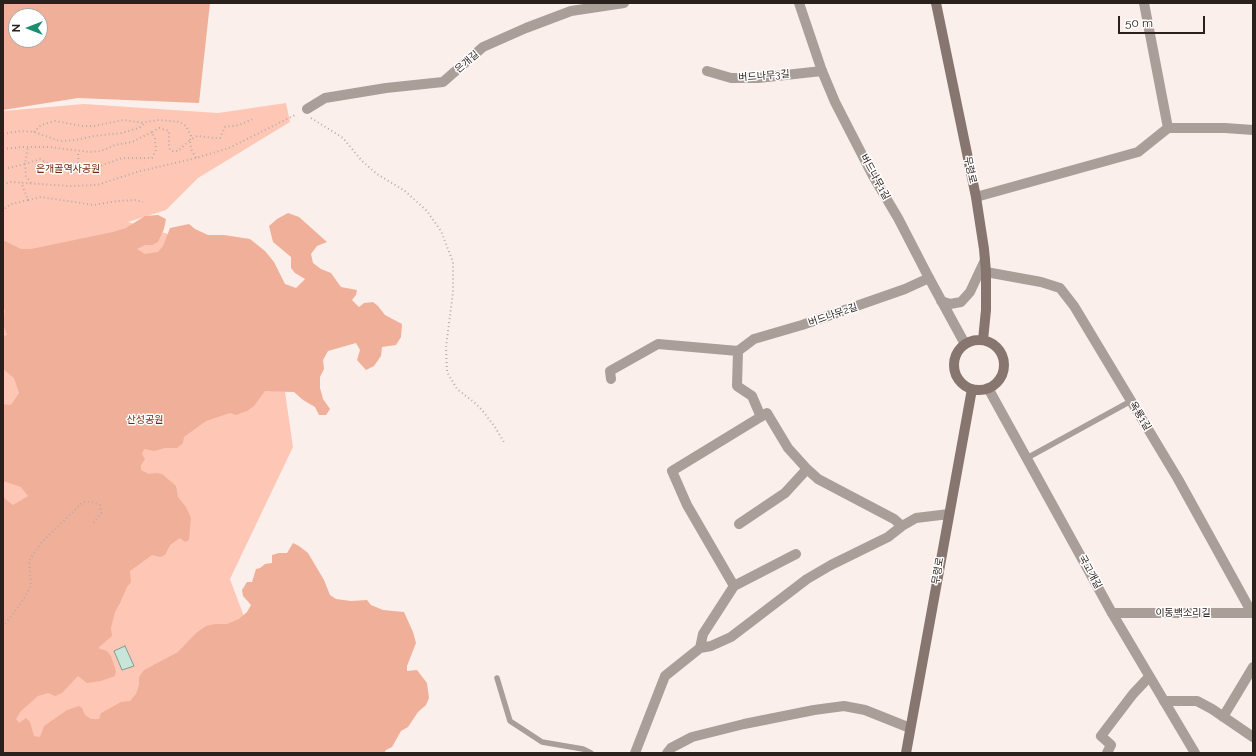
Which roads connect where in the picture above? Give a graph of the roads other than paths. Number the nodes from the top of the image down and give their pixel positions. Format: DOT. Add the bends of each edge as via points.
graph roads {
  1 [pos="624,3"];
  2 [pos="799,3"];
  3 [pos="936,3"];
  4 [pos="1144,3"];
  5 [pos="707,71"];
  6 [pos="822,71"];
  7 [pos="308,108"];
  8 [pos="1168,128"];
  9 [pos="1253,130"];
  10 [pos="976,197"];
  11 [pos="985,260"];
  12 [pos="986,272"];
  13 [pos="929,278"];
  14 [pos="941,301"];
  15 [pos="984,340"];
  16 [pos="966,344"];
  17 [pos="738,351"];
  18 [pos="611,379"];
  19 [pos="988,388"];
  20 [pos="972,389"];
  21 [pos="1131,401"];
  22 [pos="761,416"];
  23 [pos="1026,458"];
  24 [pos="807,469"];
  25 [pos="949,514"];
  26 [pos="740,524"];
  27 [pos="902,526"];
  28 [pos="796,554"];
  29 [pos="734,586"];
  30 [pos="1112,613"];
  31 [pos="1253,613"];
  32 [pos="700,648"];
  33 [pos="1253,667"];
  34 [pos="1149,677"];
  35 [pos="497,678"];
  36 [pos="1164,701"];
  37 [pos="1223,717"];
  38 [pos="910,728"];
  39 [pos="1253,737"];
  40 [pos="591,753"];
  41 [pos="635,753"];
  42 [pos="667,753"];
  43 [pos="906,753"];
  44 [pos="1107,753"];
  45 [pos="1195,753"];
  1 -- 7 [label="street, 은개길" via="571,12 526,28 483,47 443,82 325,98"];
  2 -- 6 [label="street, 버드나무1길"];
  3 -- 10 [label="main road, 무령로"];
  4 -- 8 [label="street"];
  5 -- 6 [label="street, 버드나무3길" via="731,78 766,78"];
  6 -- 13 [label="street, 버드나무1길" via="870,170"];
  8 -- 9 [label="street"];
  8 -- 10 [label="street" via="1138,152"];
  10 -- 11 [label="main road, 무령로"];
  11 -- 12 [label="main road, 무령로"];
  11 -- 14 [label="street" via="970,292 961,302 950,304"];
  12 -- 15 [label="main road, 무령로"];
  12 -- 21 [label="street, 옥룡1길" via="1060,288 1074,306"];
  13 -- 14 [label="street, 버드나무1길"];
  13 -- 17 [label="street, 버드나무2길" via="905,289 754,340"];
  14 -- 16 [label="street, 버드나무1길"];
  15 -- 16 [label="main road"];
  15 -- 19 [label="main road" via="998,348 1004,362 1004,371 1000,378 995,385"];
  16 -- 20 [label="main road" via="960,349 954,364 959,379"];
  17 -- 18 [label="street" via="658,344 610,371"];
  17 -- 22 [label="street" via="737,386 752,396"];
  19 -- 20 [label="main road"];
  19 -- 23 [label="street, 국고개길"];
  20 -- 25 [label="main road, 무령로"];
  21 -- 23 [label="lane"];
  21 -- 31 [label="street, 옥룡1길"];
  22 -- 24 [label="street" via="767,413 788,448"];
  22 -- 29 [label="street" via="672,472 687,505"];
  23 -- 30 [label="street, 국고개길"];
  24 -- 26 [label="street" via="785,493"];
  24 -- 27 [label="street" via="818,479 894,519"];
  25 -- 27 [label="street" via="916,518"];
  25 -- 38 [label="main road, 무령로"];
  27 -- 32 [label="street" via="888,537 807,579 731,637"];
  28 -- 29 [label="street"];
  29 -- 32 [label="street" via="703,634"];
  30 -- 31 [label="street, 이동백소리길"];
  30 -- 34 [label="street, 국고개길"];
  32 -- 41 [label="street" via="665,676"];
  33 -- 37 [label="street"];
  34 -- 36 [label="street, 국고개길"];
  34 -- 44 [label="street" via="1101,736 1111,744"];
  35 -- 40 [label="lane" via="510,722 542,742 584,749"];
  36 -- 37 [label="street" via="1197,701"];
  36 -- 45 [label="street, 국고개길"];
  37 -- 39 [label="street"];
  38 -- 42 [label="street" via="865,710 844,706 744,724 692,738"];
  38 -- 43 [label="main road, 무령로"];
}
